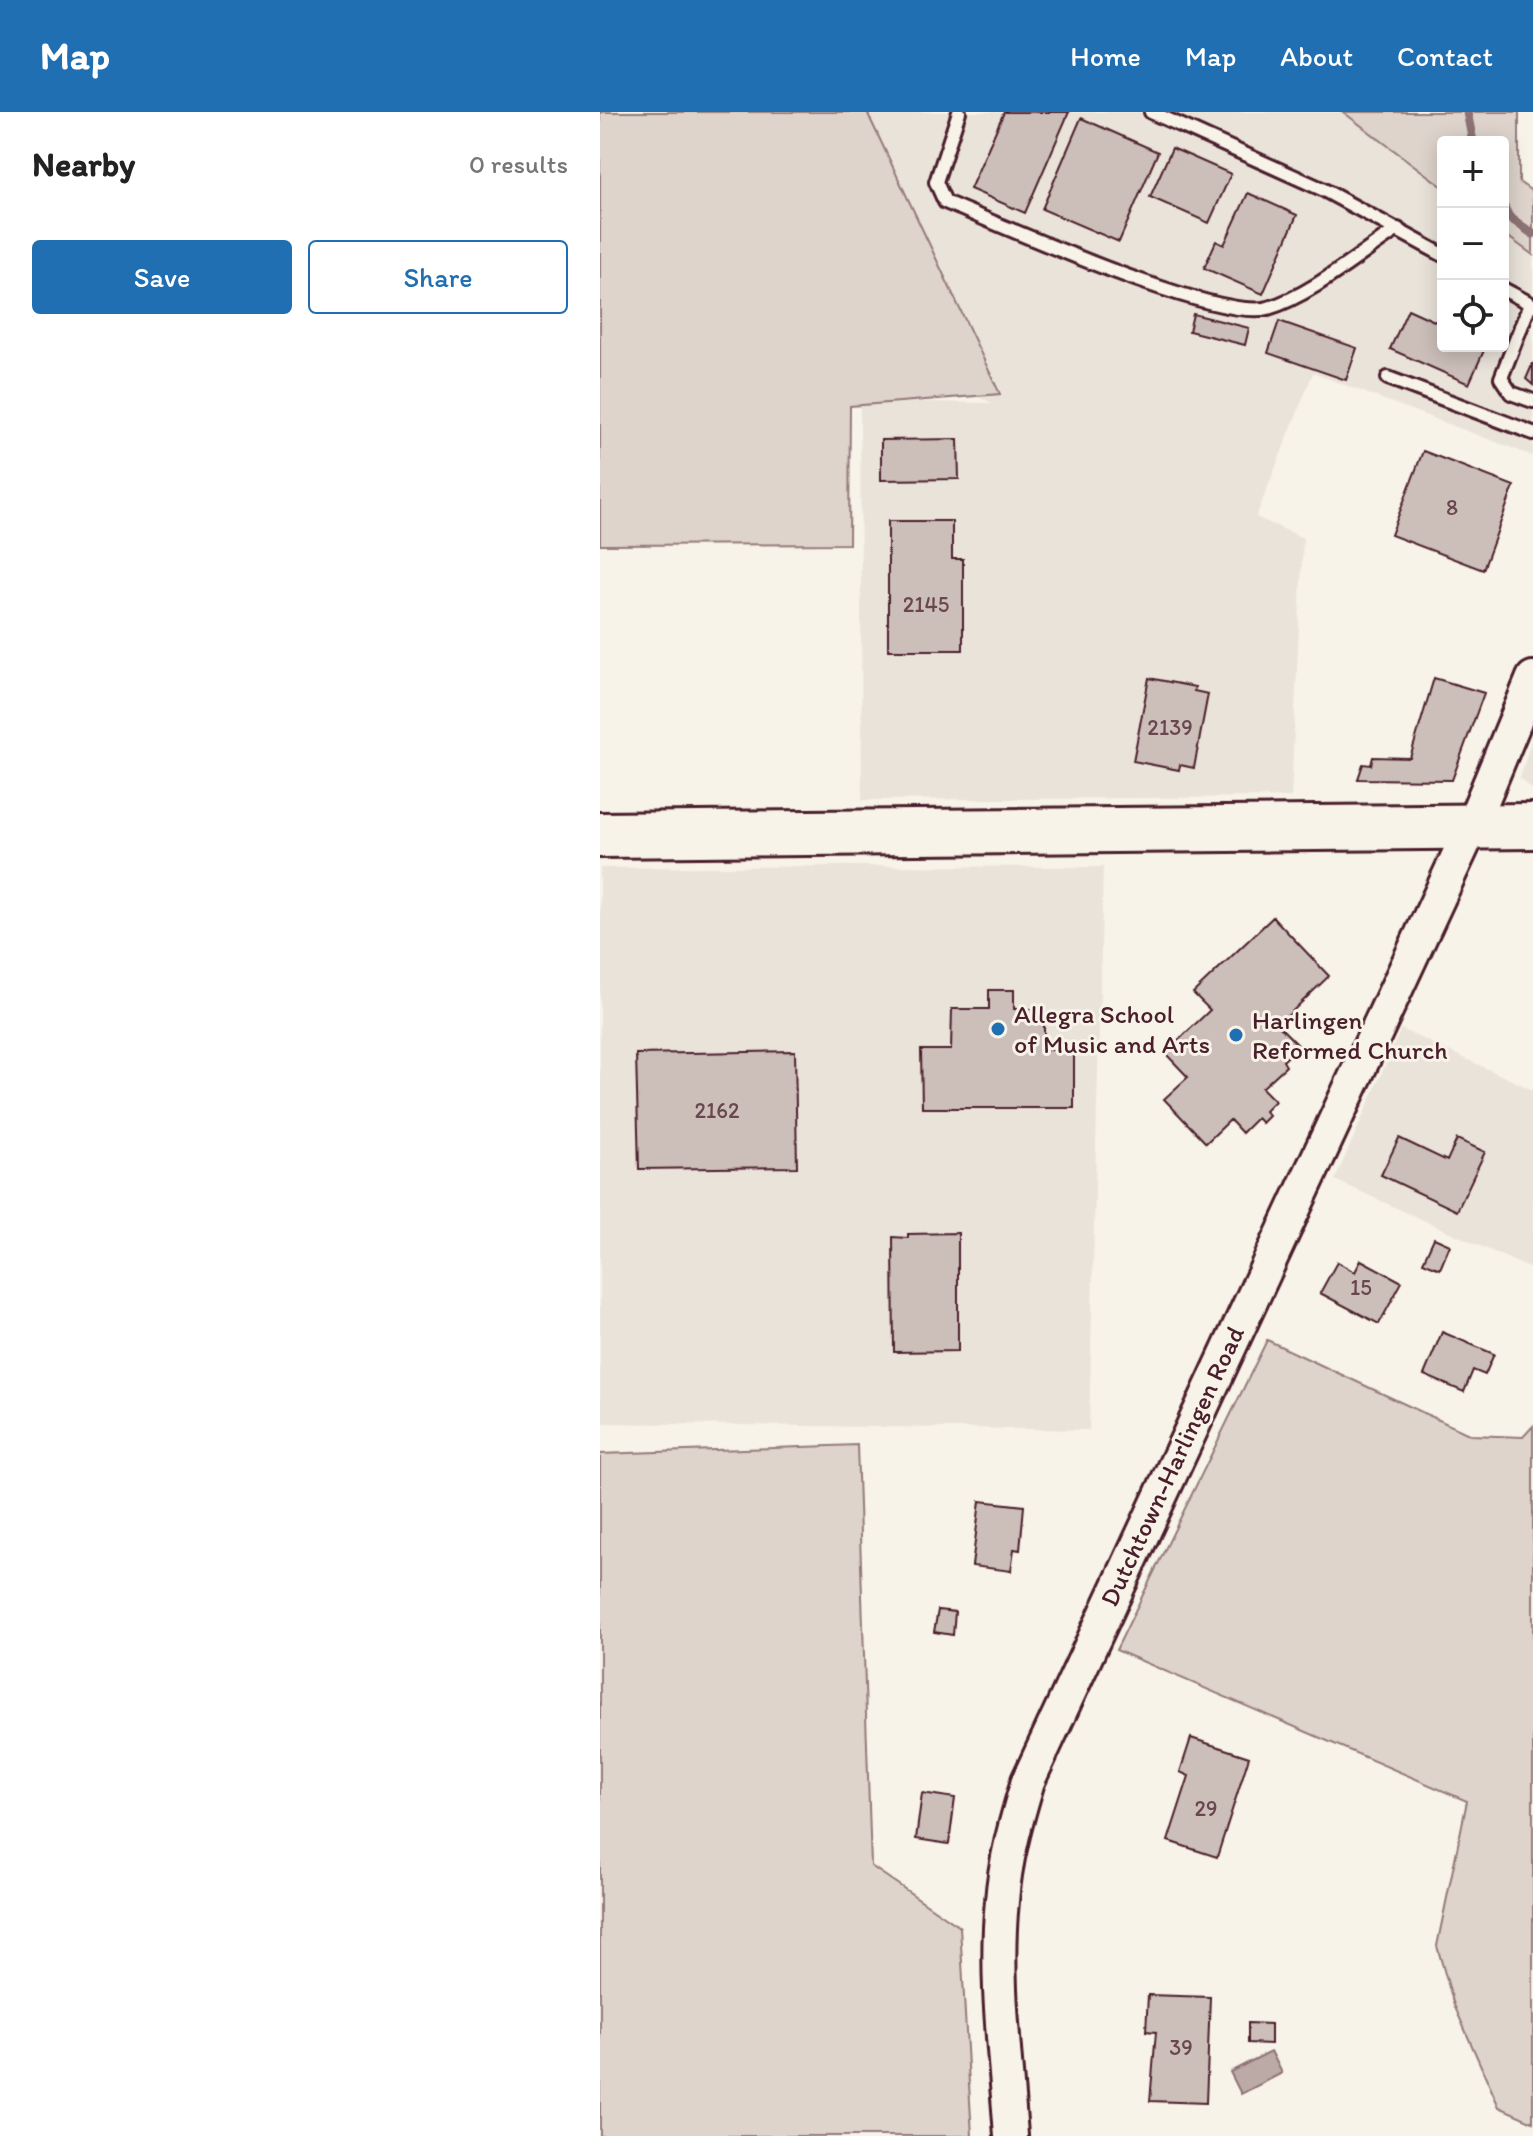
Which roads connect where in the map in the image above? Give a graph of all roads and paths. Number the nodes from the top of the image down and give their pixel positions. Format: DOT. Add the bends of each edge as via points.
graph roads {
  1 [pos="959,112"];
  2 [pos="1151,112"];
  3 [pos="1398,229"];
  4 [pos="1437,252"];
  5 [pos="1509,292"];
  6 [pos="1532,305"];
  7 [pos="1388,378"];
  8 [pos="1533,401"];
  9 [pos="1533,433"];
  10 [pos="1533,678"];
  11 [pos="1533,826"];
  12 [pos="1471,828"];
  13 [pos="600,835"];
  14 [pos="1011,2136"];
  1 -- 3 [label="lane" via="936,182 945,202 1183,294 1265,309"];
  2 -- 3 [label="lane"];
  3 -- 4 [label="lane"];
  5 -- 6 [label="lane"];
  6 -- 8 [label="lane" via="1501,378 1511,393"];
  7 -- 9 [label="lane"];
  10 -- 12 [label="street, Dutchtown-Harlingen Road"];
  11 -- 12 [label="highway"];
  12 -- 13 [label="highway"];
  12 -- 14 [label="street, Dutchtown-Harlingen Road" via="1028,1781 1001,1904"];
}
